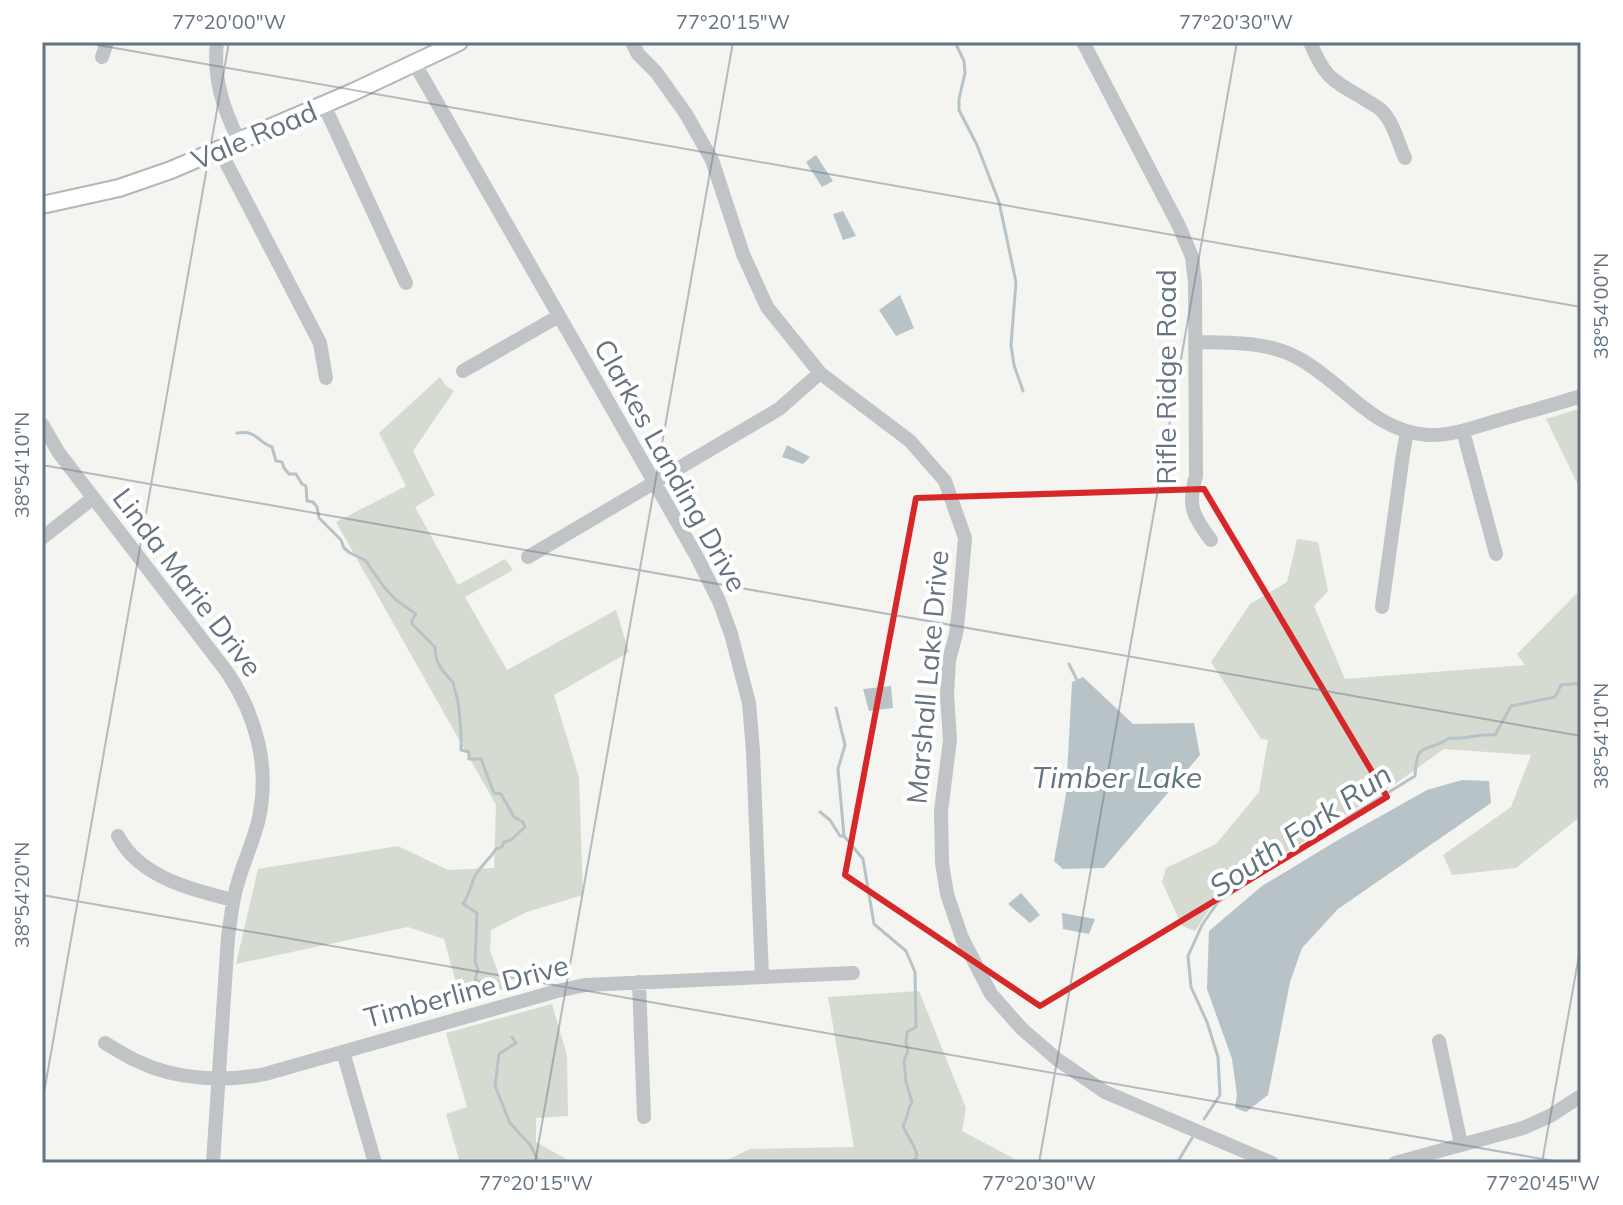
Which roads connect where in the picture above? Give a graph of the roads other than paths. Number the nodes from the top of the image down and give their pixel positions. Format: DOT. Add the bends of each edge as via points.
graph roads {
  1 [pos="217,42"];
  2 [pos="459,42"];
  3 [pos="632,42"];
  4 [pos="1083,42"];
  5 [pos="1310,42"];
  6 [pos="415,64"];
  7 [pos="324,105"];
  8 [pos="239,141"];
  9 [pos="219,149"];
  10 [pos="1405,158"];
  11 [pos="42,205"];
  12 [pos="406,283"];
  13 [pos="559,316"];
  14 [pos="1196,342"];
  15 [pos="463,371"];
  16 [pos="820,373"];
  17 [pos="326,378"];
  18 [pos="1581,396"];
  19 [pos="42,424"];
  20 [pos="1463,431"];
  21 [pos="1407,432"];
  22 [pos="654,483"];
  23 [pos="93,498"];
  24 [pos="42,538"];
  25 [pos="1211,540"];
  26 [pos="1496,554"];
  27 [pos="528,557"];
  28 [pos="1382,607"];
  29 [pos="118,836"];
  30 [pos="233,900"];
  31 [pos="853,973"];
  32 [pos="762,977"];
  33 [pos="639,982"];
  34 [pos="1439,1041"];
  35 [pos="105,1043"];
  36 [pos="343,1052"];
  37 [pos="219,1079"];
  38 [pos="1581,1096"];
  39 [pos="644,1117"];
  40 [pos="1461,1144"];
  41 [pos="213,1163"];
  42 [pos="375,1163"];
  43 [pos="1272,1163"];
  44 [pos="1395,1163"];
  1 -- 8 [label="street" via="218,90"];
  2 -- 6 [label="main road, Vale Road"];
  3 -- 16 [label="street, Marshall Lake Drive" via="686,114 712,160 767,307"];
  4 -- 14 [label="street, Rifle Ridge Road" via="1190,250"];
  5 -- 10 [label="street" via="1325,73 1386,115"];
  6 -- 7 [label="main road, Vale Road"];
  6 -- 13 [label="street, Clarkes Landing Drive"];
  7 -- 8 [label="main road, Vale Road"];
  7 -- 12 [label="street"];
  8 -- 9 [label="main road, Vale Road"];
  9 -- 11 [label="main road, Vale Road" via="119,188"];
  9 -- 17 [label="street" via="320,343"];
  13 -- 15 [label="street"];
  13 -- 22 [label="street, Clarkes Landing Drive"];
  14 -- 21 [label="street" via="1249,344 1290,354 1372,415"];
  14 -- 25 [label="street, Rifle Ridge Road" via="1196,476 1191,499 1193,514"];
  16 -- 22 [label="street" via="779,409"];
  16 -- 43 [label="street, Marshall Lake Drive" via="919,451 945,481 965,538 949,660 942,863 962,938 991,994 1058,1060 1105,1092"];
  18 -- 20 [label="street"];
  19 -- 23 [label="street, Linda Marie Drive"];
  20 -- 21 [label="street"];
  20 -- 26 [label="street"];
  21 -- 28 [label="street"];
  22 -- 27 [label="street"];
  22 -- 32 [label="street, Clarkes Landing Drive" via="719,601 746,688"];
  23 -- 24 [label="street"];
  23 -- 30 [label="street, Linda Marie Drive" via="227,672 253,723 262,762 262,794"];
  29 -- 30 [label="street" via="128,853 156,872"];
  30 -- 37 [label="street, Linda Marie Drive"];
  31 -- 32 [label="street, Timberline Drive"];
  32 -- 33 [label="street, Timberline Drive"];
  33 -- 36 [label="street, Timberline Drive" via="557,991"];
  33 -- 39 [label="street"];
  34 -- 40 [label="street"];
  35 -- 37 [label="street, Timberline Drive" via="159,1069"];
  36 -- 37 [label="street, Timberline Drive" via="265,1074"];
  36 -- 42 [label="street"];
  37 -- 41 [label="street, Linda Marie Drive"];
  38 -- 40 [label="street" via="1523,1128"];
  40 -- 44 [label="street"];
}
